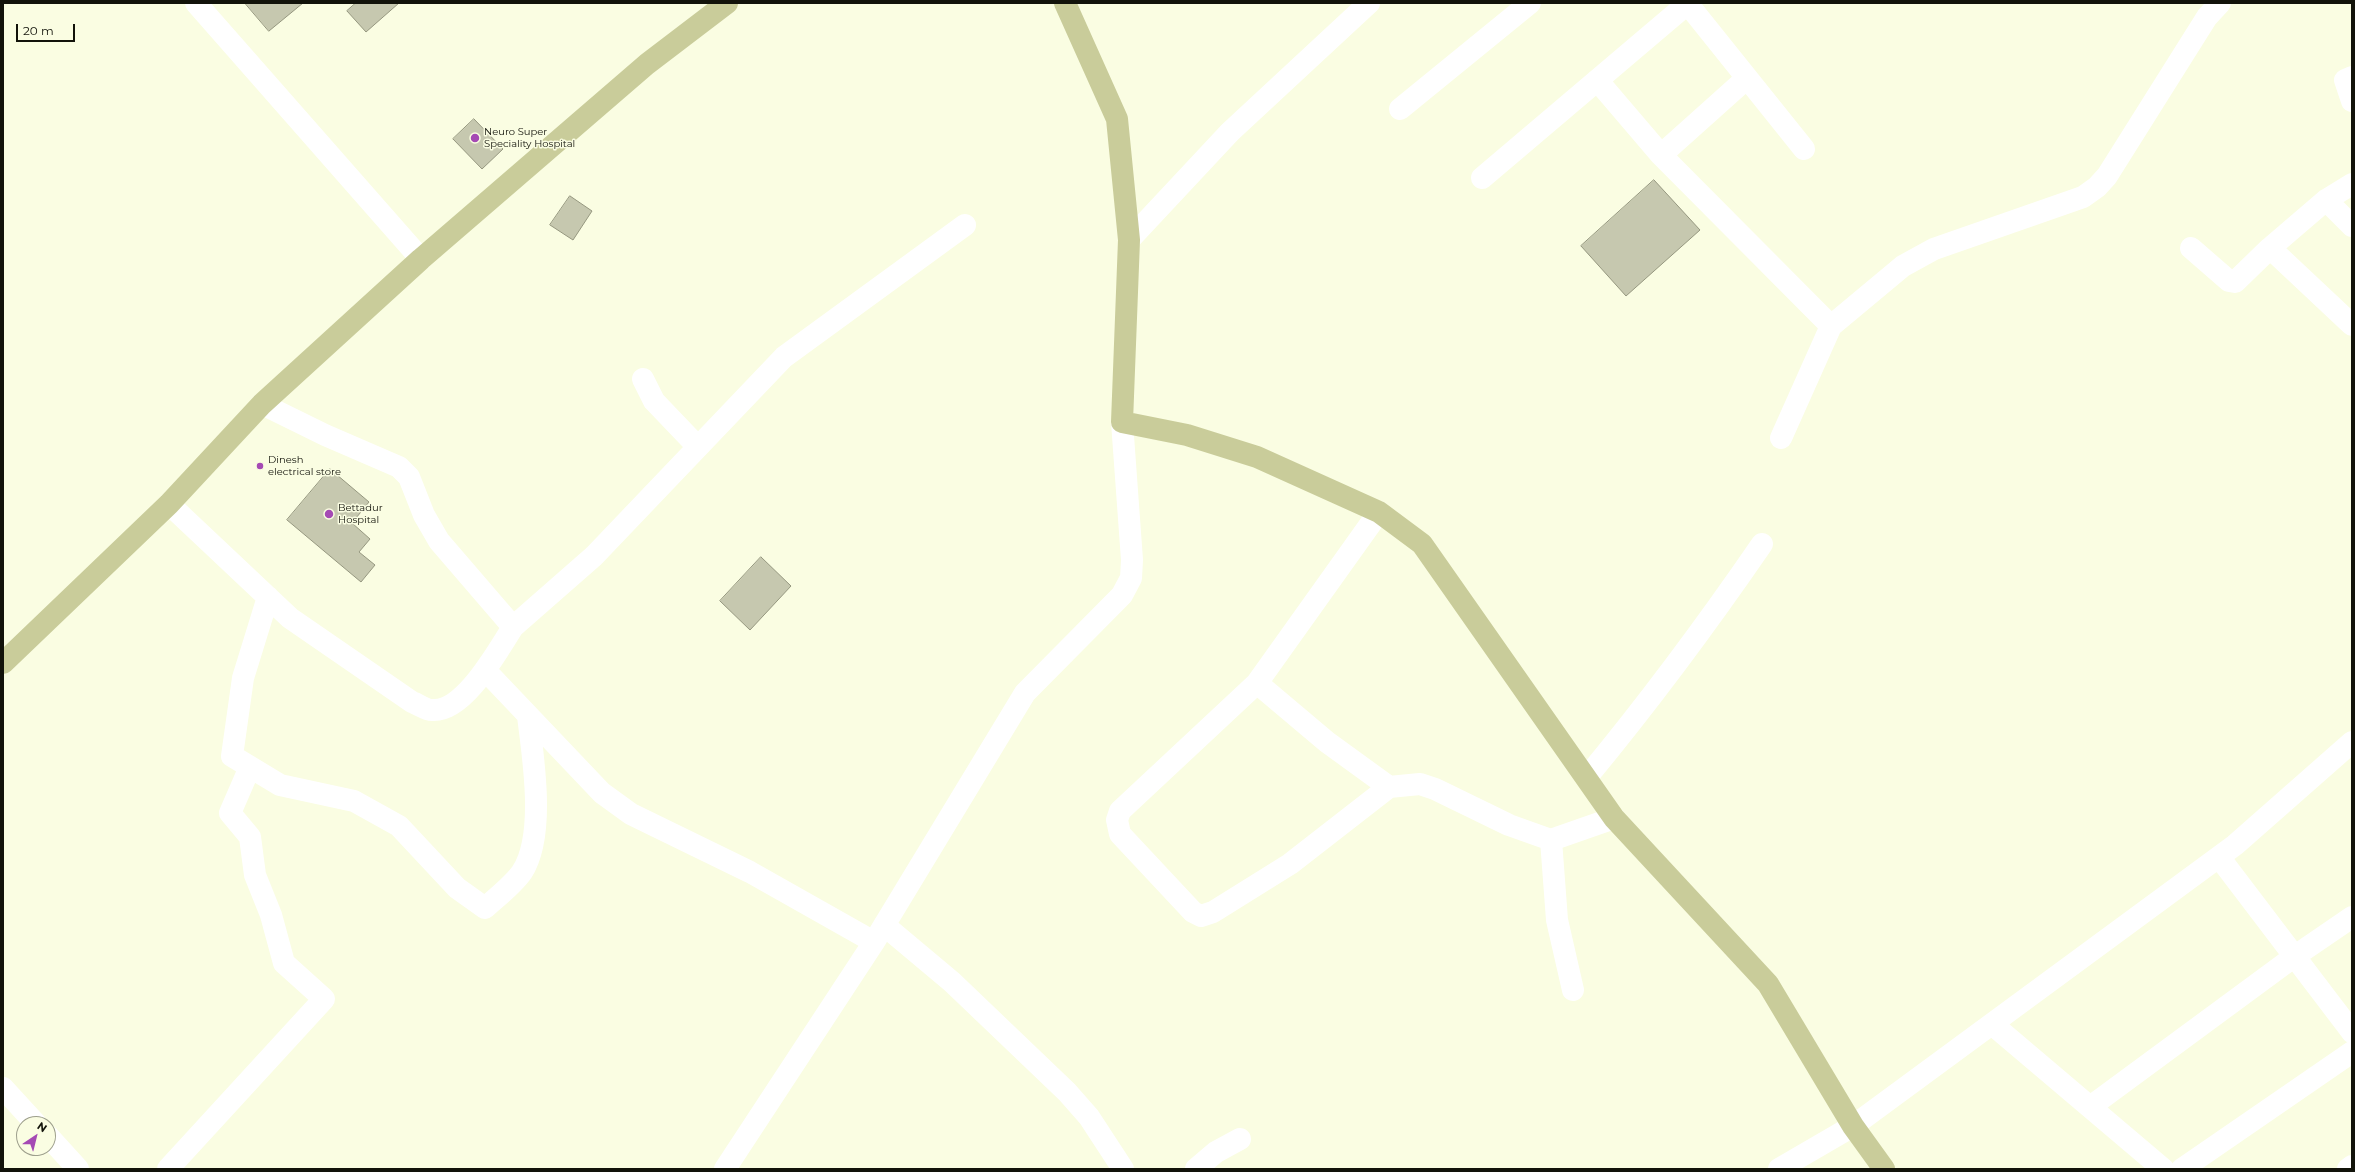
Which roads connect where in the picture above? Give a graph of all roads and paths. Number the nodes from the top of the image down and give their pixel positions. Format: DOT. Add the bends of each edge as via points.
graph roads {
  1 [pos="196,3"];
  2 [pos="726,3"];
  3 [pos="1065,3"];
  4 [pos="1369,3"];
  5 [pos="1530,3"];
  6 [pos="1687,3"];
  7 [pos="2220,3"];
  8 [pos="2352,77"];
  9 [pos="1747,78"];
  10 [pos="1597,80"];
  11 [pos="2352,101"];
  12 [pos="1400,109"];
  13 [pos="1804,149"];
  14 [pos="1661,155"];
  15 [pos="1482,178"];
  16 [pos="2352,184"];
  17 [pos="2326,200"];
  18 [pos="965,225"];
  19 [pos="2352,226"];
  20 [pos="1129,240"];
  21 [pos="2191,248"];
  22 [pos="2270,248"];
  23 [pos="421,259"];
  24 [pos="2352,325"];
  25 [pos="1832,326"];
  26 [pos="643,379"];
  27 [pos="262,404"];
  28 [pos="1122,422"];
  29 [pos="1782,438"];
  30 [pos="698,447"];
  31 [pos="169,504"];
  32 [pos="1380,512"];
  33 [pos="1762,544"];
  34 [pos="268,597"];
  35 [pos="513,627"];
  36 [pos="3,663"];
  37 [pos="485,670"];
  38 [pos="1257,683"];
  39 [pos="528,716"];
  40 [pos="2352,742"];
  41 [pos="250,767"];
  42 [pos="1587,777"];
  43 [pos="1389,787"];
  44 [pos="1614,818"];
  45 [pos="1551,840"];
  46 [pos="2219,857"];
  47 [pos="2352,917"];
  48 [pos="879,933"];
  49 [pos="2294,956"];
  50 [pos="1573,990"];
  51 [pos="1992,1024"];
  52 [pos="2352,1032"];
  53 [pos="2352,1052"];
  54 [pos="3,1088"];
  55 [pos="2090,1107"];
  56 [pos="29,1116"];
  57 [pos="1853,1126"];
  58 [pos="1240,1139"];
  59 [pos="56,1145"];
  60 [pos="2352,1166"];
  61 [pos="78,1169"];
  62 [pos="168,1169"];
  63 [pos="725,1169"];
  64 [pos="1123,1169"];
  65 [pos="1196,1169"];
  66 [pos="1779,1169"];
  67 [pos="1884,1169"];
  68 [pos="2163,1169"];
  69 [pos="2182,1169"];
  70 [pos="2348,1169"];
  1 -- 23 [label="street"];
  2 -- 23 [label="main road" via="647,64"];
  3 -- 20 [label="main road" via="1117,119"];
  4 -- 20 [label="street" via="1230,132"];
  5 -- 12 [label="street"];
  6 -- 9 [label="street"];
  6 -- 10 [label="street"];
  7 -- 25 [label="street" via="2207,17 2107,176 2097,187 2083,197 1934,250 1903,266"];
  8 -- 11 [label="street" via="2345,80"];
  9 -- 13 [label="street"];
  9 -- 14 [label="street"];
  10 -- 14 [label="street"];
  10 -- 15 [label="street"];
  14 -- 25 [label="street"];
  16 -- 17 [label="street"];
  17 -- 19 [label="street"];
  17 -- 22 [label="street"];
  18 -- 30 [label="street" via="784,357"];
  20 -- 28 [label="main road"];
  21 -- 22 [label="street" via="2229,281 2236,282"];
  22 -- 24 [label="street"];
  23 -- 27 [label="main road"];
  25 -- 29 [label="street"];
  26 -- 30 [label="street" via="654,401"];
  27 -- 31 [label="main road"];
  27 -- 35 [label="street" via="399,467 409,477 424,515 439,541"];
  28 -- 32 [label="main road" via="1187,435 1257,457"];
  28 -- 48 [label="street" via="1132,560 1131,578 1122,595 1025,693"];
  30 -- 35 [label="street" via="594,556"];
  31 -- 34 [label="street"];
  31 -- 36 [label="main road"];
  32 -- 38 [label="street"];
  32 -- 42 [label="main road" via="1422,544"];
  33 -- 42 [label="street" via="1636,718"];
  34 -- 37 [label="street" via="290,618 412,702 432,710 448,708 458,701"];
  34 -- 41 [label="street" via="243,678 232,756"];
  35 -- 37 [label="street"];
  37 -- 39 [label="street"];
  38 -- 43 [label="street" via="1327,742"];
  38 -- 43 [label="street" via="1120,811 1117,820 1120,834 1193,912 1201,916 1213,912 1290,864"];
  39 -- 41 [label="street" via="536,790 533,840 522,871 485,908 457,888 400,826 354,801 280,785"];
  39 -- 48 [label="street" via="602,793 630,814"];
  40 -- 46 [label="street"];
  41 -- 62 [label="street" via="230,813 250,837 255,875 271,915 284,964 324,999"];
  42 -- 44 [label="main road"];
  43 -- 45 [label="street" via="1420,784 1509,825"];
  44 -- 45 [label="street"];
  44 -- 57 [label="main road" via="1768,984"];
  45 -- 50 [label="street" via="1557,920"];
  46 -- 49 [label="street"];
  46 -- 51 [label="street"];
  47 -- 49 [label="street"];
  48 -- 63 [label="street"];
  48 -- 64 [label="street" via="952,982 1067,1092 1089,1117"];
  49 -- 52 [label="street"];
  49 -- 55 [label="street"];
  51 -- 55 [label="street"];
  51 -- 57 [label="street"];
  53 -- 69 [label="street"];
  54 -- 56 [label="street"];
  55 -- 68 [label="street"];
  57 -- 66 [label="street"];
  57 -- 67 [label="main road"];
  58 -- 65 [label="street" via="1216,1152"];
  59 -- 61 [label="street"];
  60 -- 70 [label="street"];
}
